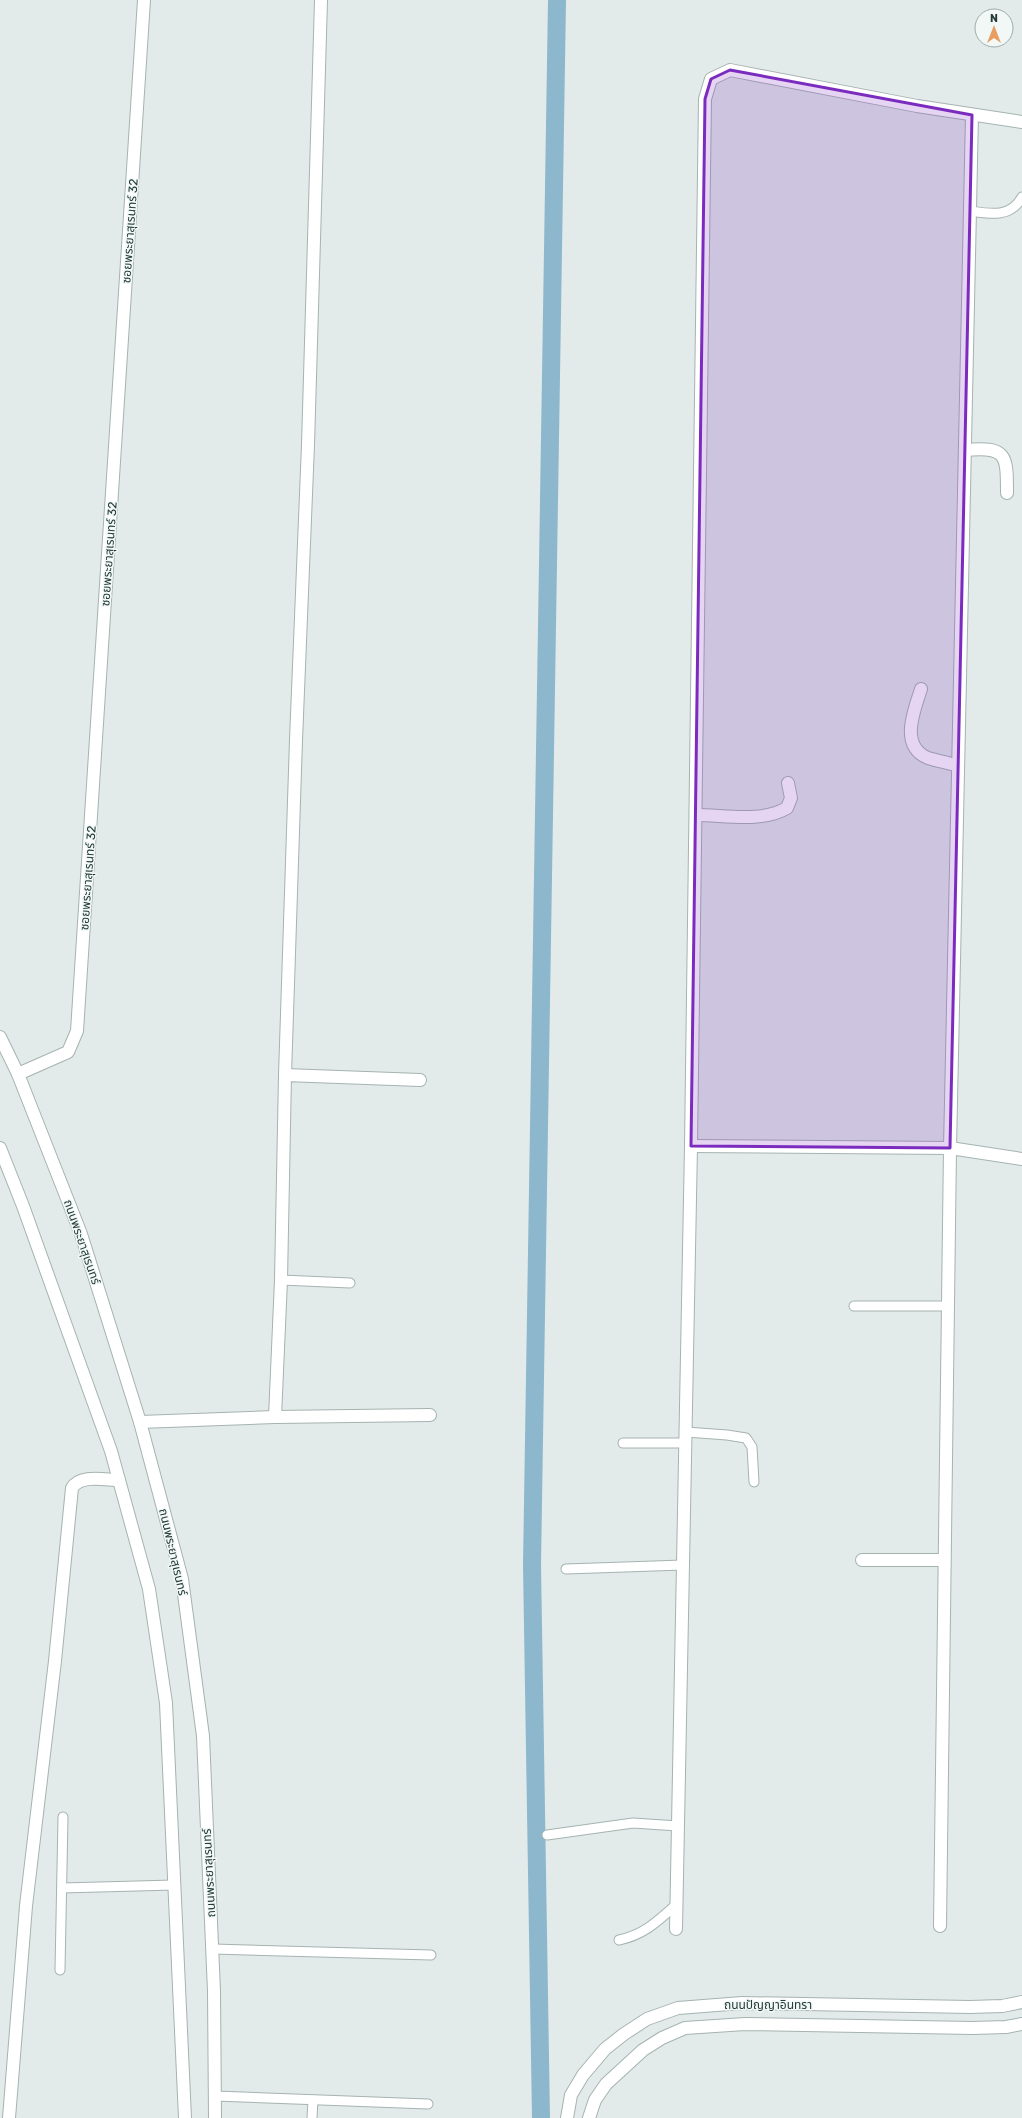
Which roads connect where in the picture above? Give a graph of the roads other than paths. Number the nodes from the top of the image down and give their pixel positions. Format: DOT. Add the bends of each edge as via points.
graph roads {
  1 [pos="144,0"];
  2 [pos="322,0"];
  3 [pos="972,115"];
  4 [pos="1022,122"];
  5 [pos="1022,197"];
  6 [pos="970,211"];
  7 [pos="965,450"];
  8 [pos="1007,493"];
  9 [pos="921,689"];
  10 [pos="958,766"];
  11 [pos="788,783"];
  12 [pos="696,814"];
  13 [pos="0,1037"];
  14 [pos="18,1074"];
  15 [pos="285,1076"];
  16 [pos="420,1080"];
  17 [pos="691,1146"];
  18 [pos="0,1148"];
  19 [pos="950,1148"];
  20 [pos="1022,1159"];
  21 [pos="281,1280"];
  22 [pos="350,1283"];
  23 [pos="854,1306"];
  24 [pos="948,1306"];
  25 [pos="430,1415"];
  26 [pos="275,1416"];
  27 [pos="140,1422"];
  28 [pos="686,1438"];
  29 [pos="623,1443"];
  30 [pos="119,1480"];
  31 [pos="754,1482"];
  32 [pos="862,1560"];
  33 [pos="944,1560"];
  34 [pos="683,1565"];
  35 [pos="566,1569"];
  36 [pos="63,1817"];
  37 [pos="678,1826"];
  38 [pos="547,1835"];
  39 [pos="174,1886"];
  40 [pos="62,1888"];
  41 [pos="677,1904"];
  42 [pos="940,1926"];
  43 [pos="676,1929"];
  44 [pos="619,1940"];
  45 [pos="212,1949"];
  46 [pos="432,1955"];
  47 [pos="60,1970"];
  48 [pos="1022,2002"];
  49 [pos="1022,2024"];
  50 [pos="215,2096"];
  51 [pos="313,2100"];
  52 [pos="428,2104"];
  53 [pos="10,2118"];
  54 [pos="185,2118"];
  55 [pos="215,2118"];
  56 [pos="312,2118"];
  57 [pos="567,2118"];
  58 [pos="589,2118"];
  1 -- 14 [label="street, ซอยพระยาสุเรนทร์ 32" via="77,1031 68,1052"];
  2 -- 15 [label="street"];
  3 -- 4 [label="street"];
  3 -- 6 [label="street"];
  3 -- 12 [label="street" via="730,70 711,79 705,99"];
  5 -- 6 [label="lane" via="1011,210 999,214"];
  6 -- 7 [label="street"];
  7 -- 8 [label="street" via="997,451 1004,458 1007,467"];
  7 -- 10 [label="street"];
  9 -- 10 [label="street" via="911,722 911,740 917,750 928,758"];
  10 -- 19 [label="street"];
  11 -- 12 [label="street" via="791,798 787,808 777,814"];
  12 -- 17 [label="street"];
  13 -- 14 [label="street, ถนนพระยาสุเรนทร์"];
  14 -- 27 [label="street, ถนนพระยาสุเรนทร์" via="81,1234"];
  15 -- 16 [label="street"];
  15 -- 21 [label="street"];
  17 -- 19 [label="street"];
  17 -- 28 [label="street"];
  18 -- 30 [label="street" via="26,1213"];
  19 -- 20 [label="street"];
  19 -- 24 [label="street"];
  21 -- 22 [label="lane"];
  21 -- 26 [label="street"];
  23 -- 24 [label="lane"];
  24 -- 33 [label="street"];
  25 -- 26 [label="street"];
  26 -- 27 [label="street"];
  27 -- 45 [label="street, ถนนพระยาสุเรนทร์" via="182,1579 203,1736"];
  28 -- 29 [label="lane"];
  28 -- 31 [label="lane" via="746,1438 752,1447"];
  28 -- 34 [label="street"];
  30 -- 39 [label="street" via="149,1589 166,1703"];
  30 -- 53 [label="street" via="82,1480 75,1483 72,1488 55,1661 26,1906"];
  32 -- 33 [label="street"];
  33 -- 42 [label="street"];
  34 -- 35 [label="lane"];
  34 -- 37 [label="street"];
  36 -- 40 [label="lane"];
  37 -- 38 [label="lane" via="633,1823"];
  37 -- 41 [label="street"];
  39 -- 40 [label="lane"];
  39 -- 54 [label="street"];
  40 -- 47 [label="lane"];
  41 -- 43 [label="street"];
  41 -- 44 [label="lane" via="648,1930"];
  45 -- 46 [label="lane"];
  45 -- 50 [label="street, ถนนพระยาสุเรนทร์"];
  48 -- 57 [label="street, ถนนปัญญาอินทรา" via="1002,2006 970,2007 742,2003 678,2008 647,2019 605,2049 583,2075 571,2095"];
  49 -- 58 [label="street, ถนนปัญญาอินทรา" via="972,2028 745,2024 685,2028 643,2050 606,2084 595,2100"];
  50 -- 51 [label="lane"];
  50 -- 55 [label="street, ถนนพระยาสุเรนทร์"];
  51 -- 52 [label="lane"];
  51 -- 56 [label="lane"];
}
